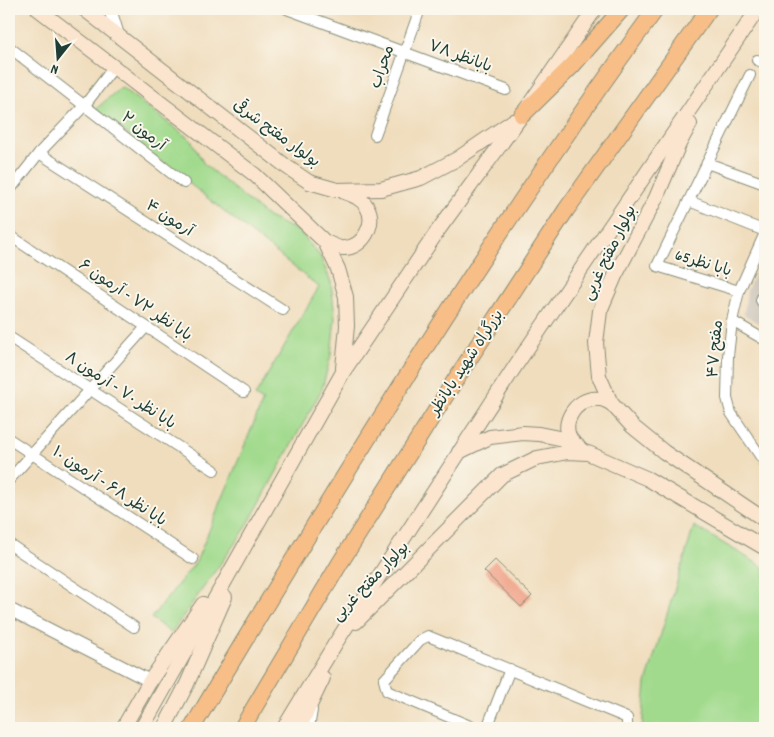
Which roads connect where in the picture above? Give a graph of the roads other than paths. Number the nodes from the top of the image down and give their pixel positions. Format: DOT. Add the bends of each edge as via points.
graph roads {
  1 [pos="38,9"];
  2 [pos="84,9"];
  3 [pos="110,9"];
  4 [pos="287,9"];
  5 [pos="420,9"];
  6 [pos="595,9"];
  7 [pos="622,9"];
  8 [pos="656,9"];
  9 [pos="709,9"];
  10 [pos="758,9"];
  11 [pos="763,9"];
  12 [pos="118,35"];
  13 [pos="9,47"];
  14 [pos="404,52"];
  15 [pos="725,58"];
  16 [pos="114,67"];
  17 [pos="750,76"];
  18 [pos="506,90"];
  19 [pos="84,106"];
  20 [pos="522,115"];
  21 [pos="375,135"];
  22 [pos="39,153"];
  23 [pos="707,163"];
  24 [pos="184,183"];
  25 [pos="765,184"];
  26 [pos="337,190"];
  27 [pos="9,191"];
  28 [pos="689,201"];
  29 [pos="765,232"];
  30 [pos="9,235"];
  31 [pos="325,242"];
  32 [pos="765,290"];
  33 [pos="739,291"];
  34 [pos="765,307"];
  35 [pos="283,310"];
  36 [pos="732,320"];
  37 [pos="146,327"];
  38 [pos="9,337"];
  39 [pos="765,340"];
  40 [pos="343,372"];
  41 [pos="90,390"];
  42 [pos="244,392"];
  43 [pos="611,403"];
  44 [pos="9,439"];
  45 [pos="459,452"];
  46 [pos="588,453"];
  47 [pos="32,454"];
  48 [pos="765,463"];
  49 [pos="214,470"];
  50 [pos="9,480"];
  51 [pos="765,520"];
  52 [pos="256,525"];
  53 [pos="9,544"];
  54 [pos="765,548"];
  55 [pos="193,559"];
  56 [pos="9,609"];
  57 [pos="134,627"];
  58 [pos="335,644"];
  59 [pos="510,670"];
  60 [pos="150,681"];
  61 [pos="321,684"];
  62 [pos="123,728"];
  63 [pos="142,728"];
  64 [pos="164,728"];
  65 [pos="192,728"];
  66 [pos="242,728"];
  67 [pos="284,728"];
  68 [pos="299,728"];
  69 [pos="309,728"];
  70 [pos="475,728"];
  71 [pos="487,728"];
  72 [pos="627,728"];
  1 -- 16 [label="main road"];
  2 -- 12 [label="main road, بولوار مفتح شرقی"];
  3 -- 12 [label="street"];
  4 -- 14 [label="street, بابانظر ۷۸"];
  5 -- 14 [label="street, محراب"];
  6 -- 20 [label="main road"];
  7 -- 20 [label="highway" via="572,66"];
  8 -- 65 [label="highway" via="532,184 416,359"];
  9 -- 66 [label="highway, بزرگراه شهید بابانظر" via="566,210 454,382 340,562"];
  10 -- 15 [label="main road"];
  11 -- 15 [label="main road"];
  12 -- 26 [label="main road, بولوار مفتح شرقی" via="287,167 309,182"];
  13 -- 19 [label="street, آرمون ۲"];
  14 -- 18 [label="street, بابانظر ۷۸"];
  14 -- 21 [label="street, محراب"];
  15 -- 43 [label="main road, بولوار مفتح غربی" via="679,144 600,311 596,343 600,376"];
  15 -- 45 [label="main road"];
  16 -- 19 [label="street"];
  16 -- 31 [label="main road" via="255,175"];
  17 -- 23 [label="street"];
  19 -- 22 [label="street"];
  19 -- 24 [label="street, آرمون ۲"];
  20 -- 26 [label="main road, بولوار مفتح شرقی" via="457,159 421,178 381,189"];
  20 -- 40 [label="main road" via="439,229"];
  22 -- 27 [label="street"];
  22 -- 35 [label="street, آرمون ۴"];
  23 -- 25 [label="street"];
  23 -- 28 [label="street"];
  26 -- 31 [label="main road" via="357,197 367,207 371,220 367,233 356,245 344,249"];
  28 -- 29 [label="street"];
  28 -- 33 [label="street, بابا نظر65" via="657,266"];
  29 -- 33 [label="street, مفتح ۴۷"];
  30 -- 37 [label="street, بابا نظر ۷۲ - آرمون ۶"];
  31 -- 40 [label="main road" via="338,269 346,297 348,326"];
  32 -- 34 [label="street" via="761,300"];
  33 -- 36 [label="street, مفتح ۴۷"];
  36 -- 39 [label="street"];
  36 -- 48 [label="street, مفتح ۴۷" via="728,405"];
  37 -- 41 [label="street"];
  37 -- 42 [label="street, بابا نظر ۷۲ - آرمون ۶"];
  38 -- 41 [label="street, بابا نظر ۷۰ - آرمون ۸"];
  40 -- 52 [label="main road"];
  41 -- 47 [label="street"];
  41 -- 49 [label="street, بابا نظر ۷۰ - آرمون ۸"];
  43 -- 46 [label="main road" via="589,399 572,411 568,422 570,440"];
  43 -- 51 [label="main road, بولوار مفتح غربی" via="632,426 664,452"];
  44 -- 47 [label="street, بابا نظر ۶۸ - آرمون ۱۰"];
  45 -- 46 [label="main road" via="490,437 523,433 559,438"];
  45 -- 58 [label="main road"];
  46 -- 54 [label="main road, بولوار مفتح غربی" via="648,479"];
  46 -- 58 [label="main road, بولوار مفتح غربی" via="568,452 537,458 502,476"];
  47 -- 50 [label="street"];
  47 -- 55 [label="street, بابا نظر ۶۸ - آرمون ۱۰"];
  52 -- 60 [label="main road"];
  52 -- 63 [label="main road"];
  52 -- 64 [label="main road" via="188,684"];
  53 -- 57 [label="street"];
  56 -- 60 [label="street"];
  58 -- 61 [label="main road"];
  58 -- 67 [label="main road"];
  59 -- 70 [label="street" via="428,636 420,640 384,680 388,691"];
  59 -- 71 [label="street"];
  59 -- 72 [label="street" via="627,718"];
  60 -- 62 [label="main road"];
  61 -- 68 [label="main road"];
  61 -- 69 [label="street" via="310,714"];
}
